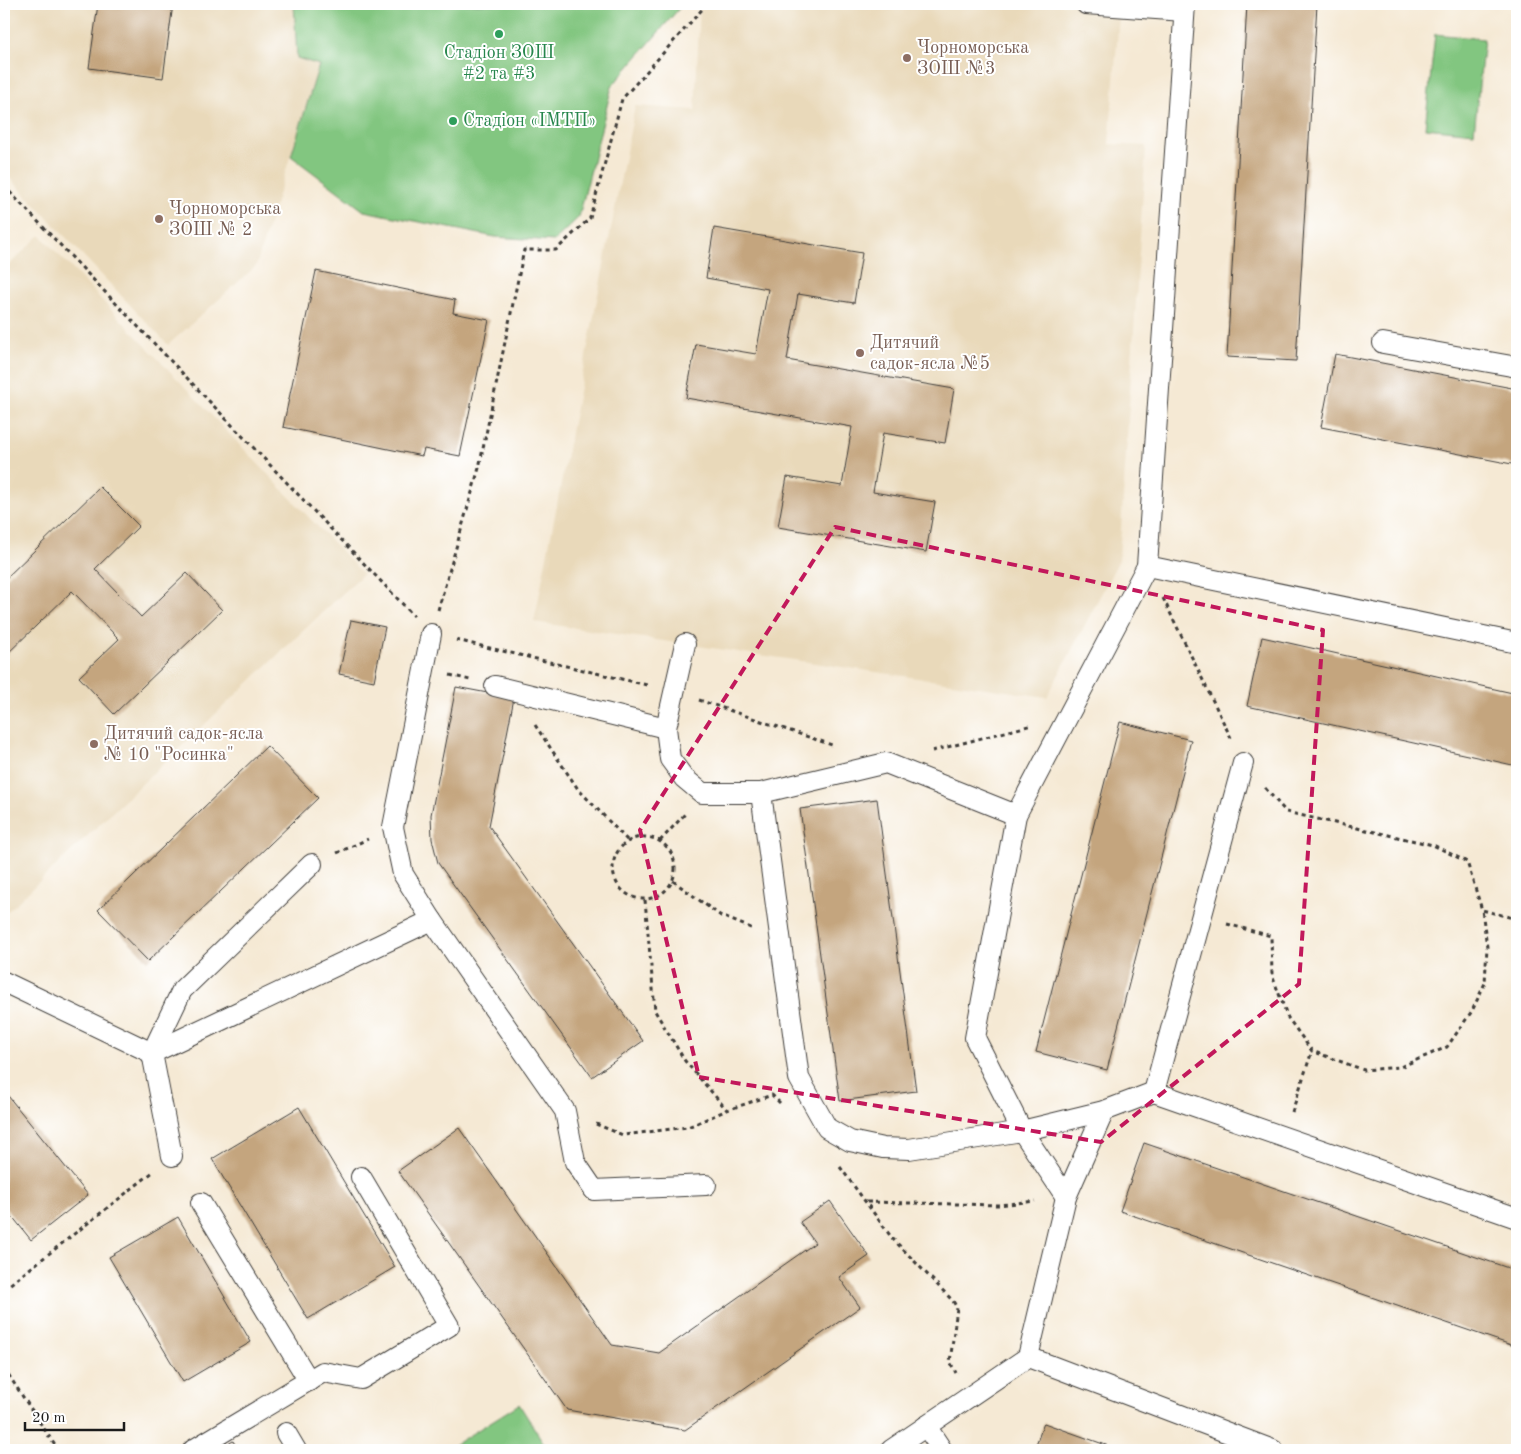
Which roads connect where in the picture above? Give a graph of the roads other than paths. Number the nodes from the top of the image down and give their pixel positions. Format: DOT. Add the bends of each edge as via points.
graph roads {
  1 [pos="1086,4"];
  2 [pos="1185,7"];
  3 [pos="1383,343"];
  4 [pos="1517,367"];
  5 [pos="1147,566"];
  6 [pos="431,634"];
  7 [pos="1517,643"];
  8 [pos="685,644"];
  9 [pos="495,686"];
  10 [pos="666,728"];
  11 [pos="1243,763"];
  12 [pos="761,793"];
  13 [pos="1016,815"];
  14 [pos="312,864"];
  15 [pos="432,920"];
  16 [pos="4,982"];
  17 [pos="152,1053"];
  18 [pos="1154,1092"];
  19 [pos="1104,1111"];
  20 [pos="1022,1131"];
  21 [pos="172,1156"];
  22 [pos="361,1177"];
  23 [pos="706,1185"];
  24 [pos="1066,1198"];
  25 [pos="201,1203"];
  26 [pos="1517,1218"];
  27 [pos="1028,1357"];
  28 [pos="308,1381"];
  29 [pos="926,1426"];
  30 [pos="193,1450"];
  31 [pos="891,1450"];
  32 [pos="942,1450"];
  33 [pos="1273,1450"];
  1 -- 2 [label="lane"];
  2 -- 5 [label="lane"];
  3 -- 4 [label="lane"];
  5 -- 7 [label="lane"];
  5 -- 13 [label="lane"];
  6 -- 15 [label="lane" via="393,827 403,874"];
  8 -- 10 [label="lane"];
  9 -- 10 [label="lane"];
  10 -- 12 [label="lane" via="670,758 684,778 702,793"];
  11 -- 18 [label="lane"];
  12 -- 13 [label="lane" via="886,764"];
  12 -- 20 [label="lane" via="799,1078 827,1128 850,1141 882,1148 909,1149"];
  13 -- 20 [label="lane" via="975,1038"];
  14 -- 17 [label="lane" via="182,990"];
  15 -- 17 [label="lane"];
  15 -- 23 [label="lane" via="565,1111 575,1162 594,1190"];
  16 -- 17 [label="lane"];
  17 -- 21 [label="lane"];
  18 -- 19 [label="lane"];
  18 -- 26 [label="lane"];
  19 -- 20 [label="lane"];
  19 -- 24 [label="lane"];
  20 -- 24 [label="lane"];
  22 -- 28 [label="lane" via="449,1326 361,1379 323,1372"];
  24 -- 27 [label="lane"];
  25 -- 28 [label="lane"];
  27 -- 29 [label="lane"];
  27 -- 33 [label="lane"];
  28 -- 30 [label="lane"];
  29 -- 31 [label="lane"];
  29 -- 32 [label="lane"];
}
